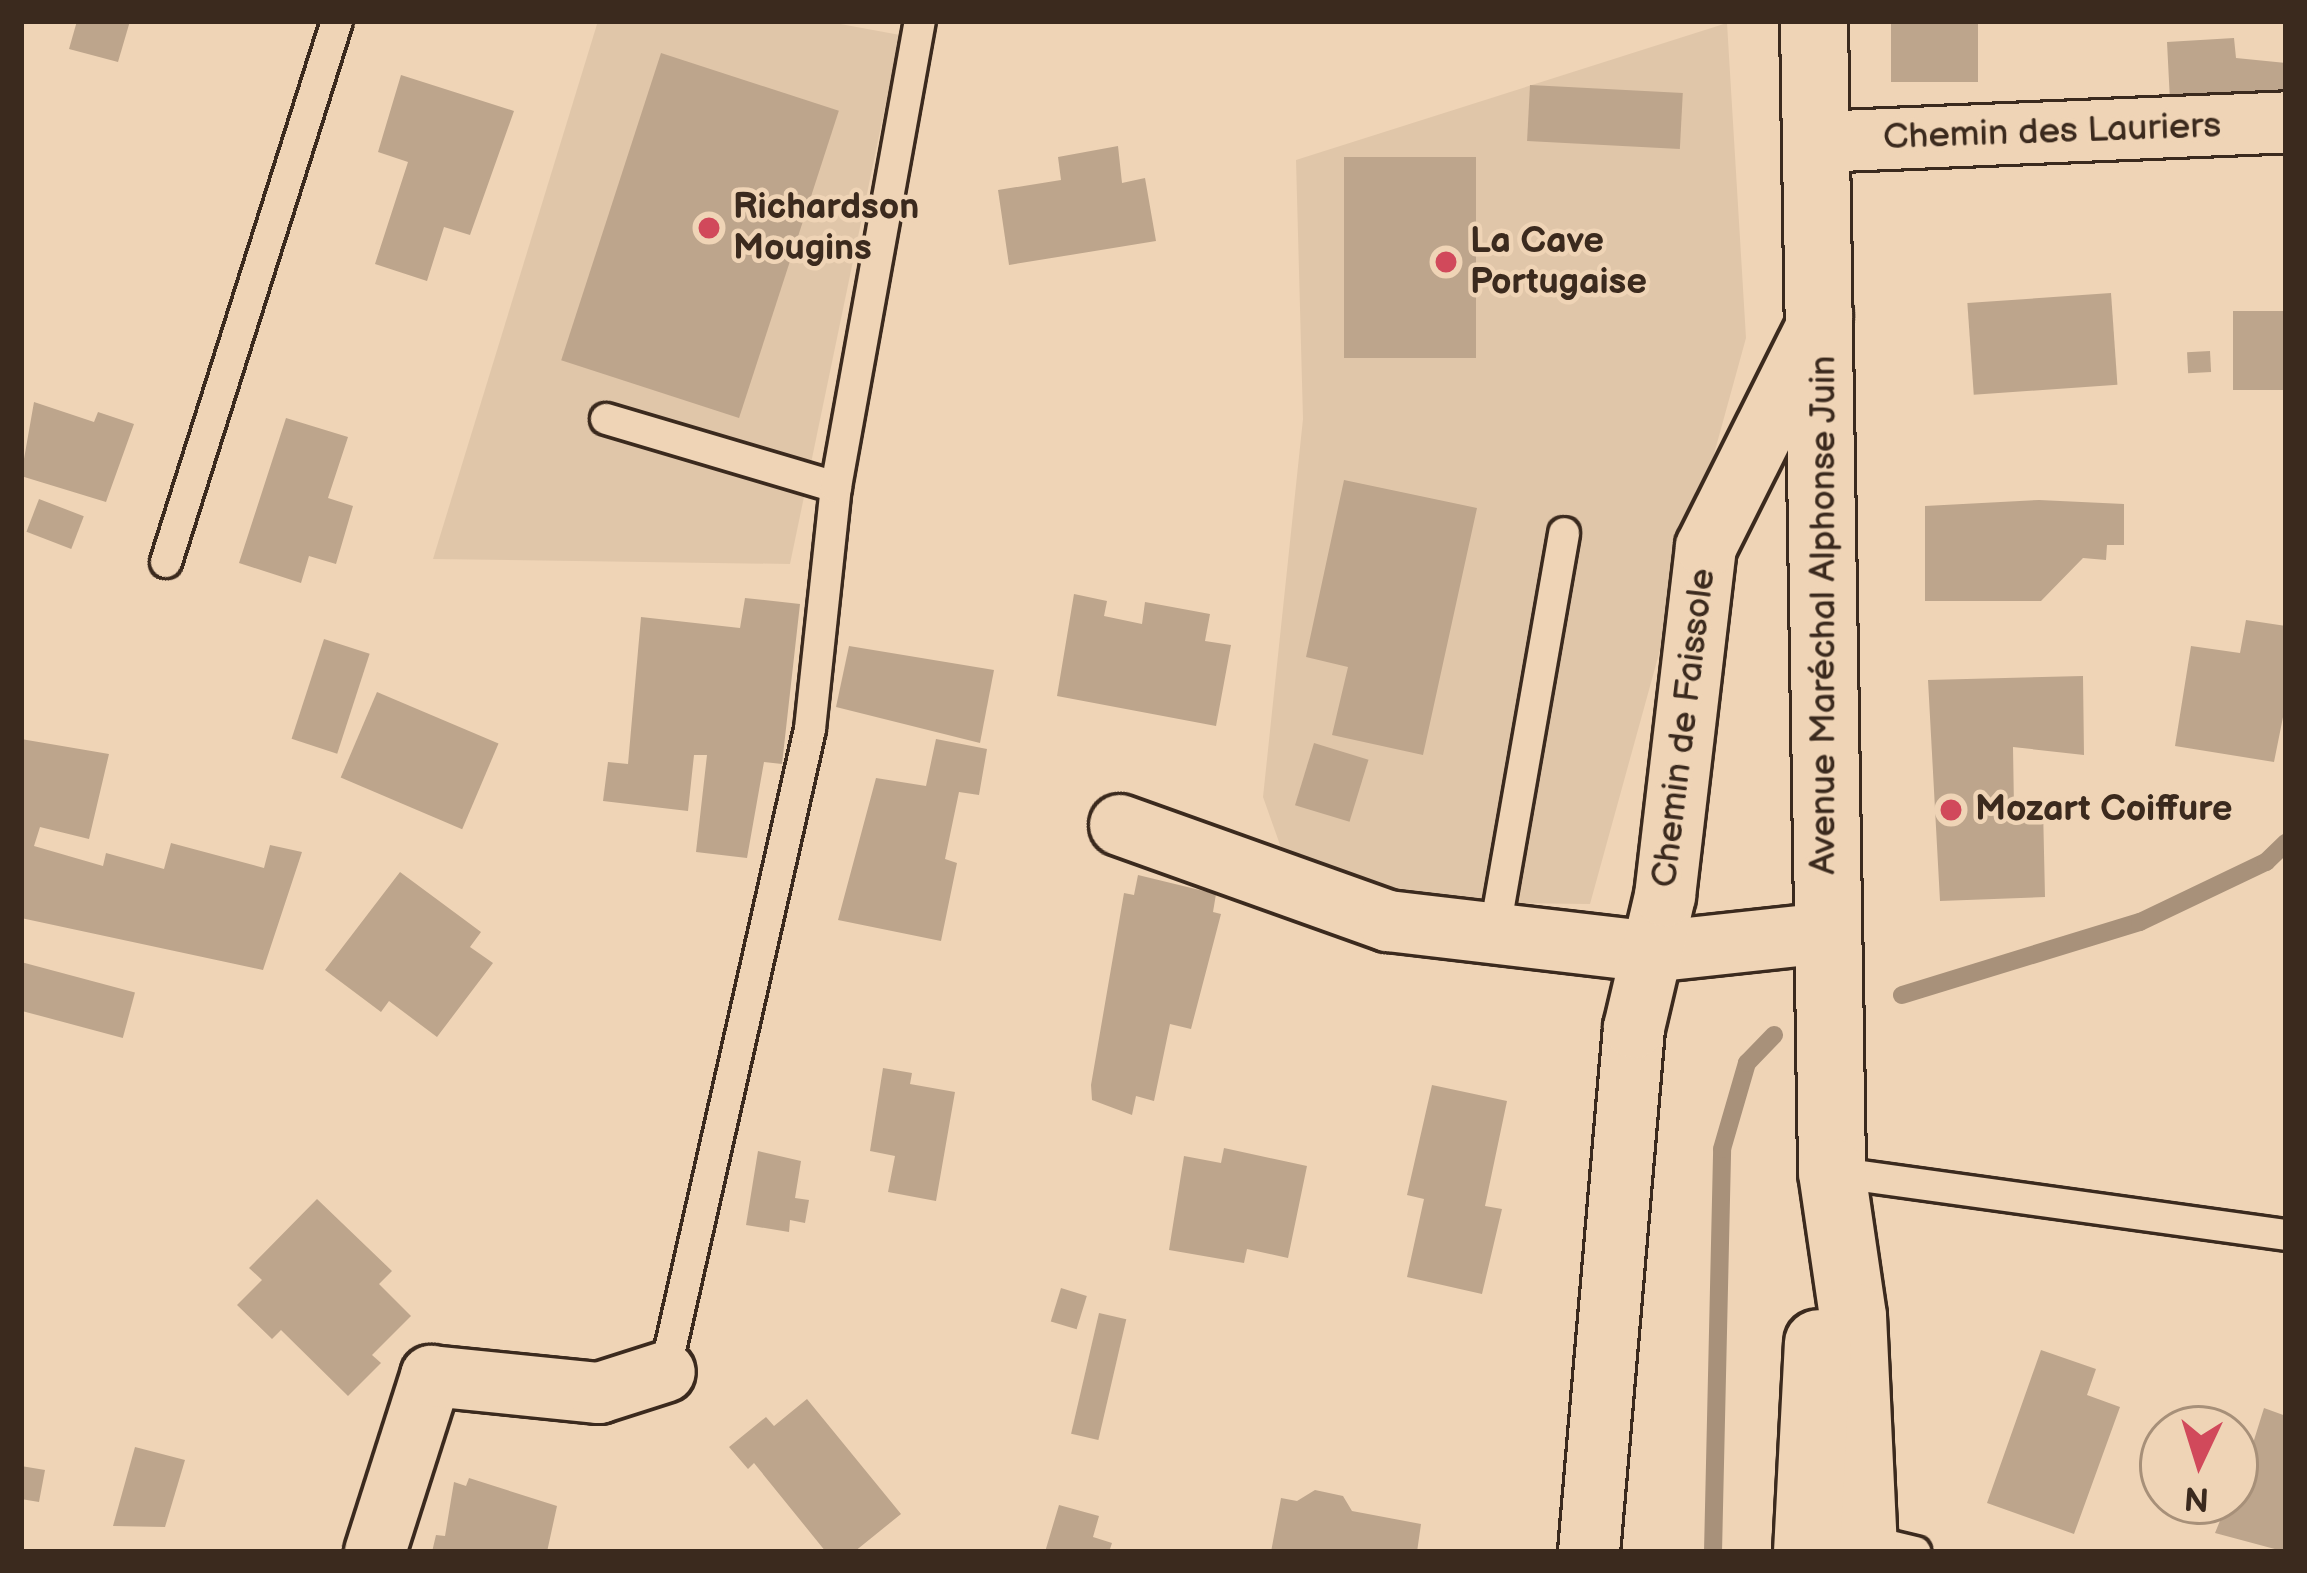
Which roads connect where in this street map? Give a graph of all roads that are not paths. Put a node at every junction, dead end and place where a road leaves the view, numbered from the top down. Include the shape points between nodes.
1 (337, 21) edge
2 (920, 21) edge
3 (1814, 21) edge
4 (2286, 122) edge
5 (1817, 142) junction
6 (1822, 315) junction
7 (606, 418) dead end
8 (836, 487) junction
9 (1564, 533) dead end
10 (166, 562) dead end
11 (1120, 825) dead end
12 (1826, 933) junction
13 (1494, 935) junction
14 (1651, 952) junction
15 (1833, 1190) junction
16 (2286, 1235) edge
17 (665, 1372) joint
18 (1851, 1546) edge
19 (375, 1552) edge
20 (1589, 1552) edge

1 - 10 lane
2 - 8 lane
3 - 5 main road, Avenue Maréchal Alphonse Juin
4 - 5 street, Chemin des Lauriers
5 - 6 main road, Avenue Maréchal Alphonse Juin
6 - 12 main road, Avenue Maréchal Alphonse Juin
6 - 14 street, Chemin de Faissole via 1706,547
7 - 8 lane
8 - 17 lane via 809,729
9 - 13 lane
11 - 13 street via 1388,921
12 - 14 street
12 - 15 main road, Avenue Maréchal Alphonse Juin
13 - 14 street
14 - 20 street, Chemin de Faissole via 1634,1028
15 - 16 lane
15 - 18 main road, Avenue Maréchal Alphonse Juin
17 - 19 street via 599,1393 431,1376

